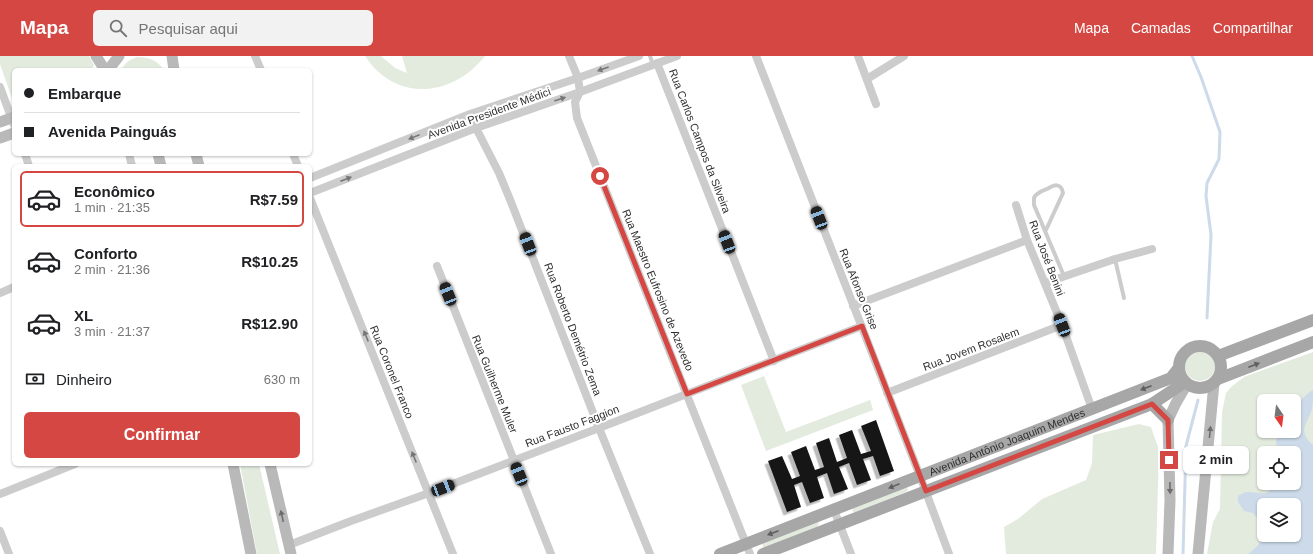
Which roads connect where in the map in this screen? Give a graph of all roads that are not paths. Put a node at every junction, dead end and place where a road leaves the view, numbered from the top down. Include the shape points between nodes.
1 (96, 56) edge
2 (119, 56) edge
3 (255, 56) edge
4 (569, 56) edge
5 (639, 56) edge
6 (650, 56) edge
7 (677, 56) edge
8 (756, 56) edge
9 (858, 56) edge
10 (904, 56) edge
11 (659, 61) edge
12 (104, 68) edge
13 (111, 68) edge
14 (260, 68) edge
15 (578, 78) junction
16 (867, 79) junction
17 (0, 87) edge
18 (580, 92) junction
19 (876, 104) dead end
20 (470, 114) junction
21 (12, 117) edge
22 (12, 120) edge
23 (0, 122) edge
24 (476, 128) junction
25 (12, 134) edge
26 (0, 138) edge
27 (391, 146) junction
28 (397, 160) junction
29 (312, 177) edge
30 (312, 192) edge
31 (312, 203) edge
32 (1016, 205) dead end
33 (1046, 230) junction
34 (1027, 240) junction
35 (1152, 249) dead end
36 (1114, 259) junction
37 (437, 266) dead end
38 (1064, 276) junction
39 (1045, 283) junction
40 (12, 288) edge
41 (0, 293) edge
42 (1124, 298) dead end
43 (853, 306) junction
44 (1313, 320) edge
45 (1062, 325) junction
46 (862, 326) junction
47 (1313, 342) edge
48 (1218, 356) junction
49 (774, 361) junction
50 (1178, 369) junction
51 (1216, 381) junction
52 (1186, 383) junction
53 (887, 393) junction
54 (687, 394) junction
55 (1152, 404) junction
56 (1092, 409) junction
57 (1168, 420) junction
58 (599, 428) junction
59 (514, 460) junction
60 (70, 466) edge
61 (233, 466) edge
62 (270, 466) edge
63 (920, 476) junction
64 (926, 491) junction
65 (429, 493) junction
66 (0, 494) edge
67 (834, 510) junction
68 (840, 525) junction
69 (0, 531) edge
70 (748, 549) edge
71 (290, 550) edge
72 (9, 554) edge
73 (251, 554) edge
74 (453, 554) edge
75 (551, 554) edge
76 (650, 554) edge
77 (720, 554) edge
78 (763, 554) edge
79 (851, 554) edge
80 (949, 554) edge
81 (1168, 554) edge
82 (1198, 554) edge

1 - 12 main road
2 - 13 main road
3 - 14 street
4 - 15 street, Rua Maestro Eufrosino de Azevedo
5 -> 15 street, Avenida Presidente Médici
6 - 11 lane
7 - 11 street, Avenida Presidente Médici
8 - 43 street, Rua Afonso Grise
9 - 16 street
10 - 16 street
11 - 18 street, Avenida Presidente Médici
11 - 49 street, Rua Carlos Campos da Silveira
15 - 18 street, Rua Maestro Eufrosino de Azevedo
15 - 20 street, Avenida Presidente Médici
16 - 19 street
17 - 21 street
24 -> 18 street, Avenida Presidente Médici
18 - 54 street, Rua Maestro Eufrosino de Azevedo via 574,102 577,118
20 - 24 street, Rua Roberto Demétrio Zema
20 -> 27 street, Avenida Presidente Médici
22 - 23 main road
24 - 28 street, Avenida Presidente Médici
24 - 58 street, Rua Roberto Demétrio Zema via 512,202
25 - 26 main road
27 - 28 street
27 - 29 street, Avenida Presidente Médici
30 -> 28 street, Avenida Presidente Médici
65 -> 31 street, Rua Coronel Franco
32 - 34 street, Rua José Benini
33 - 33 lane via 1063,193 1060,185 1038,194 1034,199 1034,205
33 - 38 lane
34 - 39 street, Rua José Benini
34 - 43 street
35 - 36 street
36 - 38 street
36 - 42 lane
37 - 59 street, Rua Guilherme Muler
38 - 39 street
39 - 45 street, Rua José Benini
40 - 41 street
43 - 46 street, Rua Afonso Grise
44 - 48 main road
45 - 53 street, Rua Jovem Rosalem
45 - 56 street, Rua José Benini
46 - 49 street, Rua Fausto Faggion
46 - 53 street, Rua Afonso Grise
51 -> 47 main road
48 - 50 main road via 1208,347 1193,346 1182,355
48 - 51 main road via 1221,367
49 - 54 street, Rua Fausto Faggion
50 - 52 main road
50 -> 56 main road, Avenida Antônio Joaquim Mendes via 1171,378
51 - 52 main road via 1201,388
82 -> 51 main road
52 - 55 main road, Avenida Antônio Joaquim Mendes
52 - 57 main road
53 - 63 street, Rua Afonso Grise
54 - 58 street, Rua Fausto Faggion
54 - 70 street, Rua Maestro Eufrosino de Azevedo
55 - 57 main road
55 - 64 main road, Avenida Antônio Joaquim Mendes
56 - 63 main road, Avenida Antônio Joaquim Mendes
57 -> 81 main road
58 - 59 street, Rua Fausto Faggion
58 - 76 street, Rua Roberto Demétrio Zema
59 - 65 street, Rua Fausto Faggion
59 - 75 street, Rua Guilherme Muler
60 - 66 street
61 - 73 main road
71 -> 62 main road
63 - 64 street, Rua Afonso Grise
63 -> 67 main road, Avenida Antônio Joaquim Mendes
64 - 68 main road, Avenida Antônio Joaquim Mendes
64 - 80 street, Rua Afonso Grise
65 - 71 street, Rua Fausto Faggion via 351,521
65 - 74 street, Rua Coronel Franco
67 - 68 street
67 -> 70 main road, Avenida Antônio Joaquim Mendes
68 - 78 main road, Avenida Antônio Joaquim Mendes
68 - 79 street
69 - 72 street
70 - 77 main road, Avenida Antônio Joaquim Mendes

